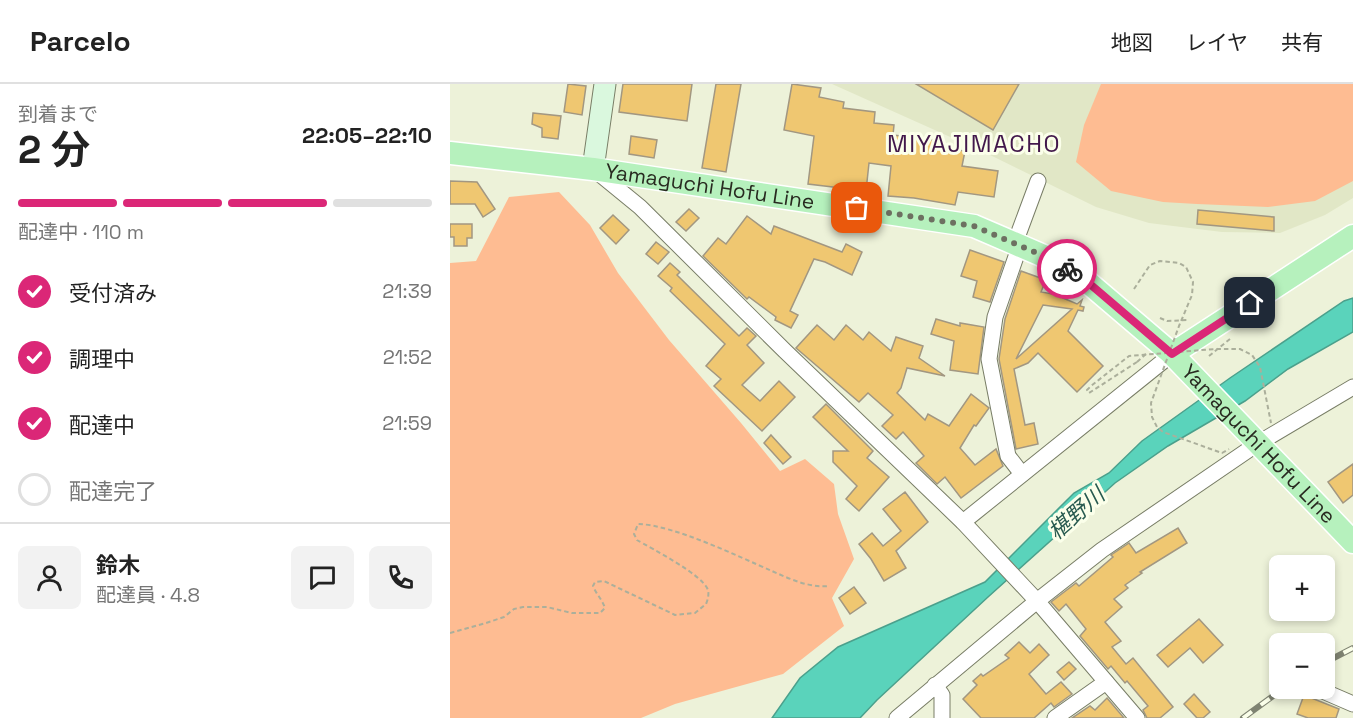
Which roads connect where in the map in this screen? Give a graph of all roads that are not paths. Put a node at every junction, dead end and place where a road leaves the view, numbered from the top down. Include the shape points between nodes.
1 (605, 84) edge
2 (450, 153) edge
3 (593, 169) junction
4 (1038, 181) dead end
5 (1353, 236) edge
6 (1018, 244) junction
7 (1171, 353) junction
8 (1353, 387) edge
9 (1254, 441) junction
10 (1022, 474) junction
11 (965, 524) junction
12 (1348, 537) edge
13 (1034, 598) junction
14 (1106, 682) junction
15 (935, 686) junction
16 (1335, 696) edge
17 (1353, 704) edge
18 (897, 718) edge
19 (942, 718) edge
20 (1055, 718) edge
21 (1137, 718) edge

1 - 3 street
2 - 3 main road, Yamaguchi Hofu Line
3 - 6 main road, Yamaguchi Hofu Line via 974,226
3 - 11 street via 640,207
4 - 6 street
5 - 7 main road
6 - 7 main road, Yamaguchi Hofu Line via 1084,279
6 - 10 street via 995,317 989,359 1008,456
7 - 9 main road, Yamaguchi Hofu Line
7 - 10 street
8 - 9 street
9 - 12 main road, Yamaguchi Hofu Line
9 - 13 street
10 - 11 street
11 - 13 street
13 - 14 street
13 - 15 street
14 - 20 street
14 - 21 street
15 - 18 street
15 - 19 street via 942,695
16 - 17 street

